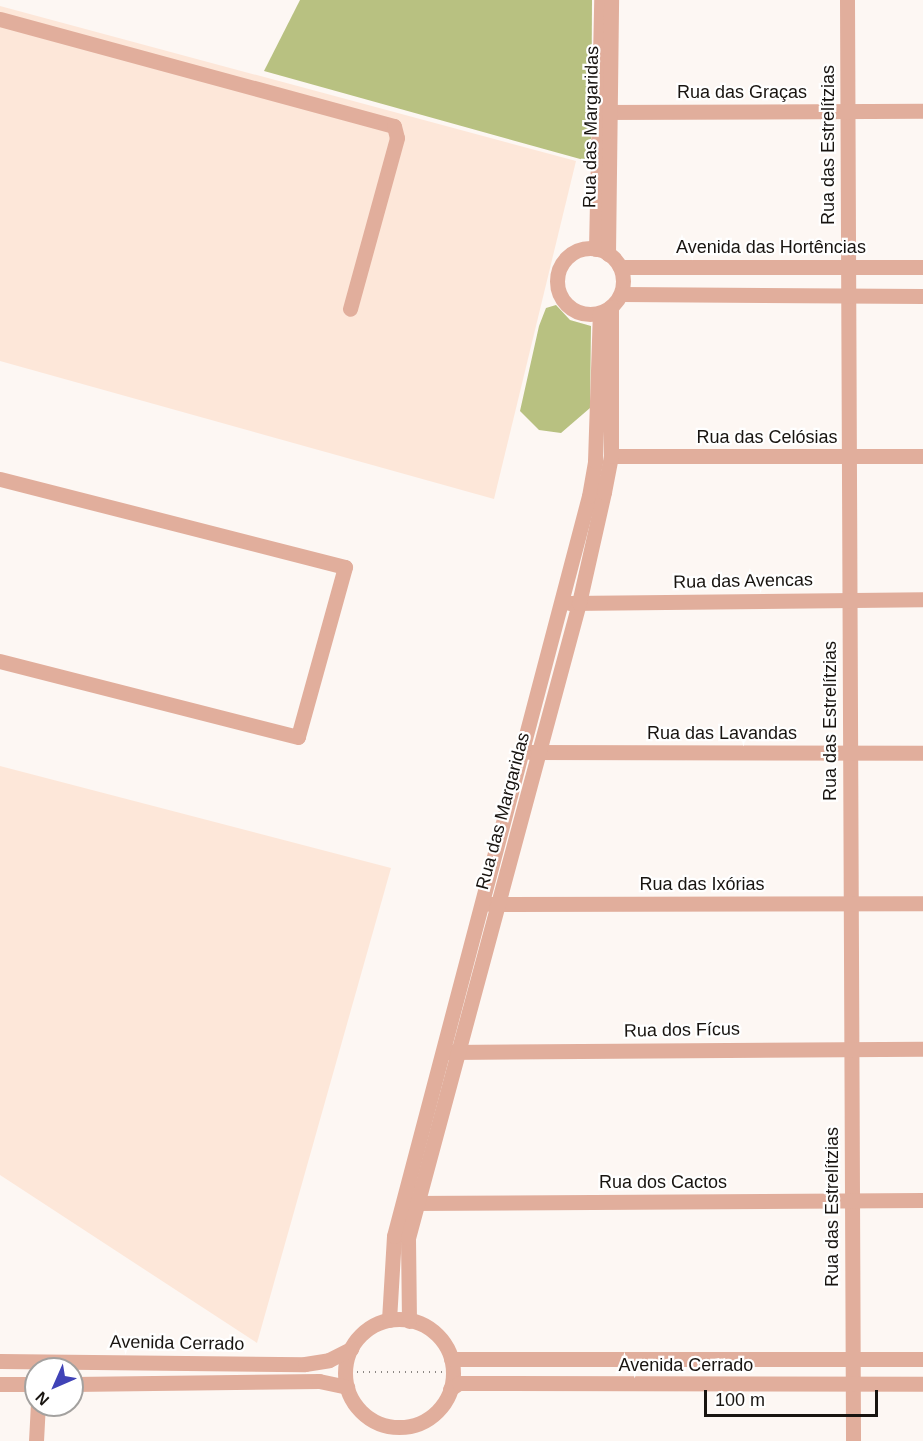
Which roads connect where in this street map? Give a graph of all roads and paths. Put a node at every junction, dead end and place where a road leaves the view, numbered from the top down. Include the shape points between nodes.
1 (601, 0) edge
2 (611, 0) edge
3 (847, 0) edge
4 (0, 19) edge
5 (923, 111) edge
6 (605, 112) junction
7 (847, 112) junction
8 (602, 251) junction
9 (620, 267) junction
10 (848, 267) junction
11 (923, 267) edge
12 (621, 294) junction
13 (848, 296) junction
14 (923, 296) edge
15 (350, 309) dead end
16 (606, 310) junction
17 (611, 456) junction
18 (849, 456) junction
19 (923, 456) edge
20 (0, 479) edge
21 (849, 599) junction
22 (923, 599) edge
23 (563, 603) junction
24 (579, 603) junction
25 (0, 661) edge
26 (522, 752) junction
27 (538, 752) junction
28 (850, 753) junction
29 (923, 753) edge
30 (851, 903) junction
31 (923, 903) edge
32 (481, 904) junction
33 (498, 904) junction
34 (923, 1048) edge
35 (851, 1049) junction
36 (450, 1052) junction
37 (852, 1200) junction
38 (923, 1200) edge
39 (410, 1203) junction
40 (389, 1320) junction
41 (409, 1321) junction
42 (351, 1349) junction
43 (450, 1359) junction
44 (853, 1359) junction
45 (923, 1359) edge
46 (0, 1361) edge
47 (0, 1384) edge
48 (24, 1384) edge
49 (84, 1384) edge
50 (853, 1384) junction
51 (923, 1384) edge
52 (347, 1387) junction
53 (450, 1389) junction
54 (37, 1417) edge
55 (398, 1434) edge
56 (36, 1441) edge
57 (853, 1441) edge

1 - 6 street, Rua das Margaridas
2 - 6 street, Rua das Margaridas
3 - 7 street, Rua das Estrelítzias
4 - 15 street via 394,126 397,138
5 - 7 street, Rua das Graças
6 - 7 street, Rua das Graças
6 - 8 street, Rua das Margaridas
7 - 10 street, Rua das Estrelítzias
8 - 9 street
8 - 16 street via 568,256 557,283 572,308
9 - 10 street, Avenida das Hortências
9 - 12 street
10 - 11 street, Avenida das Hortências
10 - 13 street, Rua das Estrelítzias
12 - 13 street
12 - 16 street
13 - 14 street
13 - 18 street, Rua das Estrelítzias
16 - 17 street, Rua das Margaridas
16 - 23 street, Rua das Margaridas via 595,461
17 - 18 street, Rua das Celósias
17 - 24 street, Rua das Margaridas
18 - 19 street, Rua das Celósias
18 - 21 street, Rua das Estrelítzias
20 - 25 street via 345,567 298,737
21 - 22 street, Rua das Avencas
21 - 24 street, Rua das Avencas
21 - 28 street, Rua das Estrelítzias
23 - 24 street, Rua das Avencas
23 - 26 street, Rua das Margaridas
24 - 27 street, Rua das Margaridas
26 - 27 street, Rua das Lavandas
26 - 32 street, Rua das Margaridas
27 - 28 street, Rua das Lavandas
27 - 33 street, Rua das Margaridas
28 - 29 street, Rua das Lavandas
28 - 30 street, Rua das Estrelítzias
30 - 31 street, Rua das Ixórias
30 - 33 street, Rua das Ixórias
30 - 35 street, Rua das Estrelítzias
32 - 33 street, Rua das Ixórias
32 - 36 street, Rua das Margaridas
33 - 36 street, Rua das Margaridas
34 - 35 street, Rua dos Fícus
35 - 36 street, Rua dos Fícus
35 - 37 street, Rua das Estrelítzias
36 - 39 street, Rua das Margaridas
37 - 38 street, Rua dos Cactos
37 - 39 street, Rua dos Cactos
37 - 44 street, Rua das Estrelítzias
39 - 40 street, Rua das Margaridas via 389,1262
39 - 41 street, Rua das Margaridas via 405,1270
40 - 41 street
40 - 42 street via 371,1327
41 - 43 street via 435,1334
42 - 46 street, Avenida Cerrado via 329,1360 305,1364
42 - 52 street
43 - 44 street, Avenida Cerrado
43 - 53 street
44 - 45 street, Avenida Cerrado
44 - 50 street, Rua das Estrelítzias
47 - 48 street
49 - 52 street, Avenida Cerrado via 319,1381
50 - 51 street, Avenida Cerrado
50 - 53 street, Avenida Cerrado via 459,1383
50 - 57 street, Rua das Estrelítzias
52 - 55 street via 370,1419
53 - 55 street via 427,1419
54 - 56 street

